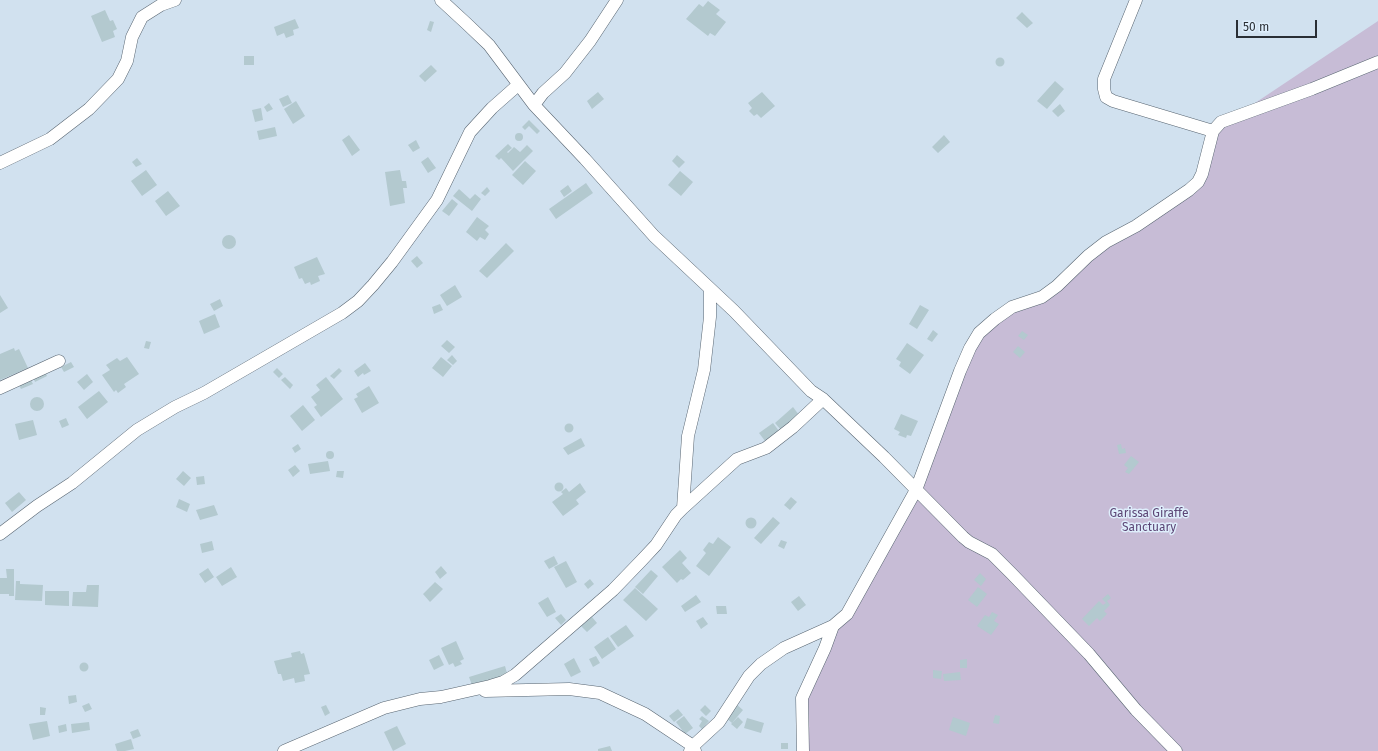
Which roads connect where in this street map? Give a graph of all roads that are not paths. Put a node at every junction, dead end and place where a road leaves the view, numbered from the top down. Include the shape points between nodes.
1 (175, 0) edge
2 (441, 0) edge
3 (617, 0) edge
4 (1136, 0) edge
5 (1378, 62) edge
6 (518, 85) junction
7 (534, 105) junction
8 (1213, 131) junction
9 (0, 163) edge
10 (710, 289) junction
11 (59, 361) dead end
12 (0, 388) edge
13 (823, 399) junction
14 (916, 490) junction
15 (682, 508) junction
16 (0, 534) edge
17 (833, 626) junction
18 (465, 692) junction
19 (693, 749) edge
20 (284, 751) edge
21 (803, 751) edge
22 (1176, 751) edge

1 - 9 street via 160,5 142,17 132,37 127,61 118,79 89,109 50,139
2 - 6 street via 489,46
3 - 7 street via 565,73
4 - 8 street via 1104,79 1106,97
5 - 8 street via 1221,122
6 - 7 street
6 - 16 street via 470,132 437,200 392,262 358,301 336,317 137,430 72,483
7 - 10 street via 654,236
8 - 14 street via 1202,174 1189,190 1136,226 1106,242 1057,286 1042,296 1012,307 979,333 960,370
10 - 13 street via 811,391
10 - 15 street via 705,364 688,436
11 - 12 street
13 - 14 street
13 - 15 street via 766,448 737,459
14 - 17 street via 851,606 844,617
14 - 22 street via 963,537 992,554 1012,574 1089,654 1136,710
15 - 18 street via 642,561 534,660 515,676 503,682
17 - 19 street via 784,648 761,664 749,676 719,722
17 - 21 street via 802,698
18 - 19 street via 569,689 600,693 644,714
18 - 20 street via 384,708

